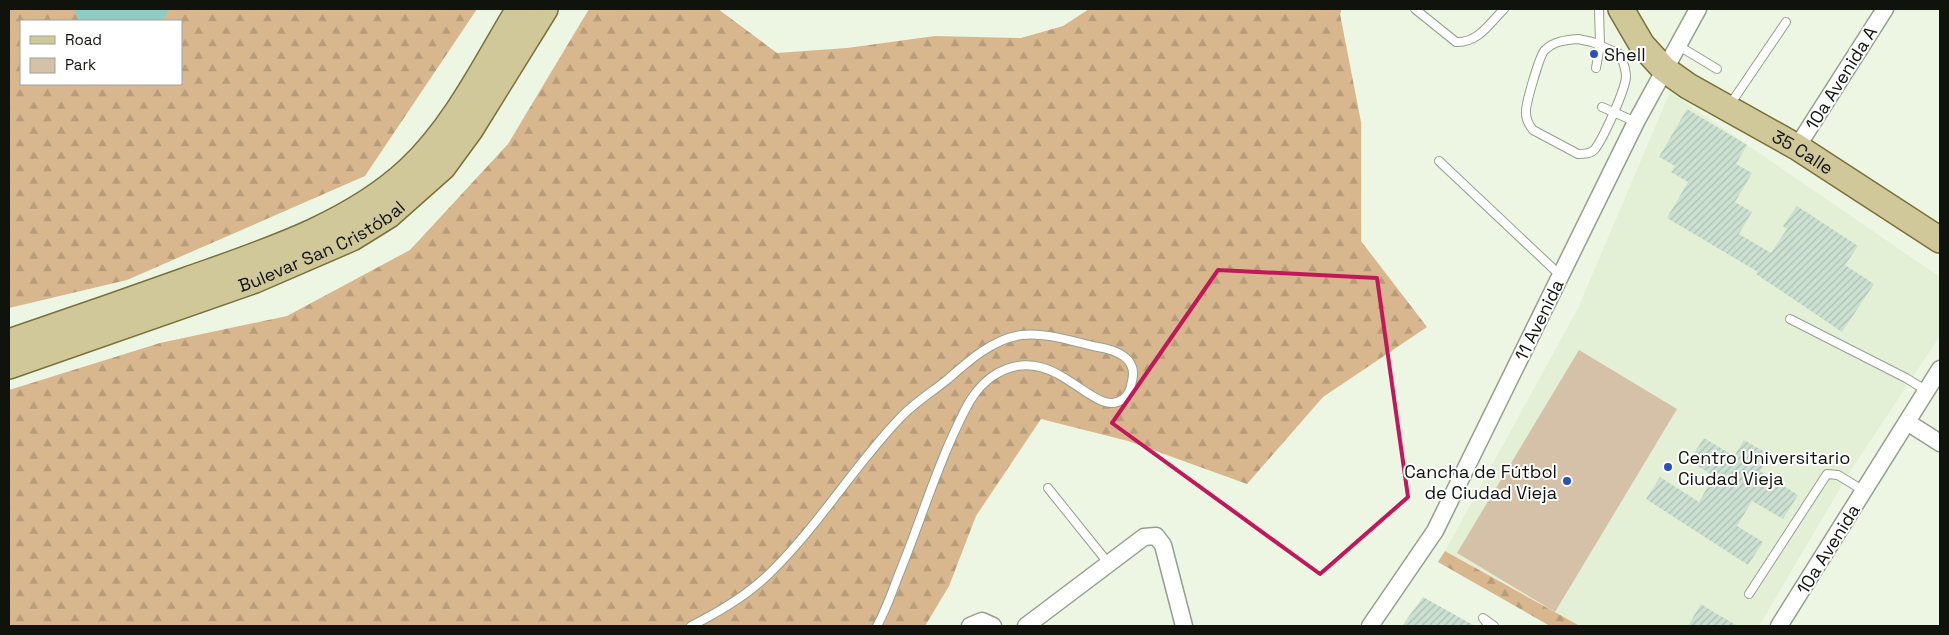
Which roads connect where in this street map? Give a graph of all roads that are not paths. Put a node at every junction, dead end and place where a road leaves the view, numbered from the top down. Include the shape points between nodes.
1 (520, 9) edge
2 (545, 9) edge
3 (1415, 9) edge
4 (1504, 9) edge
5 (1698, 9) edge
6 (1885, 9) edge
7 (1616, 10) edge
8 (1786, 22) dead end
9 (1600, 45) junction
10 (1679, 46) junction
11 (1596, 68) dead end
12 (1664, 69) junction
13 (1717, 69) dead end
14 (1688, 86) junction
15 (1602, 107) dead end
16 (1728, 108) junction
17 (1614, 112) junction
18 (1636, 122) junction
19 (1786, 149) junction
20 (1439, 161) dead end
21 (1940, 240) edge
22 (1940, 249) edge
23 (1560, 276) junction
24 (1790, 319) dead end
25 (100, 323) junction
26 (9, 342) edge
27 (9, 366) edge
28 (1940, 369) edge
29 (1927, 391) junction
30 (1907, 422) junction
31 (1940, 443) edge
32 (1048, 488) dead end
33 (1864, 491) junction
34 (1108, 564) junction
35 (1749, 594) dead end
36 (691, 626) edge
37 (877, 626) edge
38 (970, 626) edge
39 (994, 626) edge
40 (1026, 626) edge
41 (1184, 626) edge
42 (1370, 626) edge
43 (1489, 626) edge
44 (1494, 626) edge
45 (1779, 626) edge

1 - 25 main road, Bulevar San Cristóbal via 452,120 409,170 379,194 348,213
2 - 25 main road, Bulevar San Cristóbal via 470,130 443,167 389,215 352,238 255,280
3 - 4 lane via 1456,42 1468,42
5 - 10 street, 11 Avenida
6 - 19 street, 10a Avenida A
7 - 9 lane
7 - 12 main road
8 - 16 lane
9 - 11 lane
9 - 17 lane via 1620,54 1624,64 1626,80
9 - 17 lane via 1578,39 1565,40 1546,49 1536,65 1526,116 1533,130 1578,154 1584,154 1595,149
10 - 12 street, 11 Avenida
10 - 13 lane
12 - 14 main road, 35 Calle
12 - 18 street, 11 Avenida
14 - 16 main road, 35 Calle
14 - 19 main road
15 - 17 lane
16 - 19 main road, 35 Calle
17 - 18 lane
18 - 23 street, 11 Avenida
19 - 21 main road, 35 Calle
19 - 22 main road
20 - 23 lane
23 - 42 street, 11 Avenida via 1434,531
24 - 29 lane
25 - 26 main road, Bulevar San Cristóbal
25 - 27 main road, Bulevar San Cristóbal
28 - 29 street, 10a Avenida
29 - 30 street, 10a Avenida
30 - 31 street
30 - 33 street, 10a Avenida
32 - 34 lane
33 - 35 lane via 1838,475 1827,474
33 - 45 street, 10a Avenida
34 - 40 street
34 - 41 street via 1144,537 1156,536 1163,545
36 - 37 lane via 755,587 771,572 821,517 901,417 960,367 999,343 1022,335 1043,336 1123,354 1133,370 1133,377 1129,392 1115,403 1098,401 1062,376 1028,364 993,376 975,393 934,476 920,522
38 - 39 street via 982,621
43 - 44 lane via 1483,618

